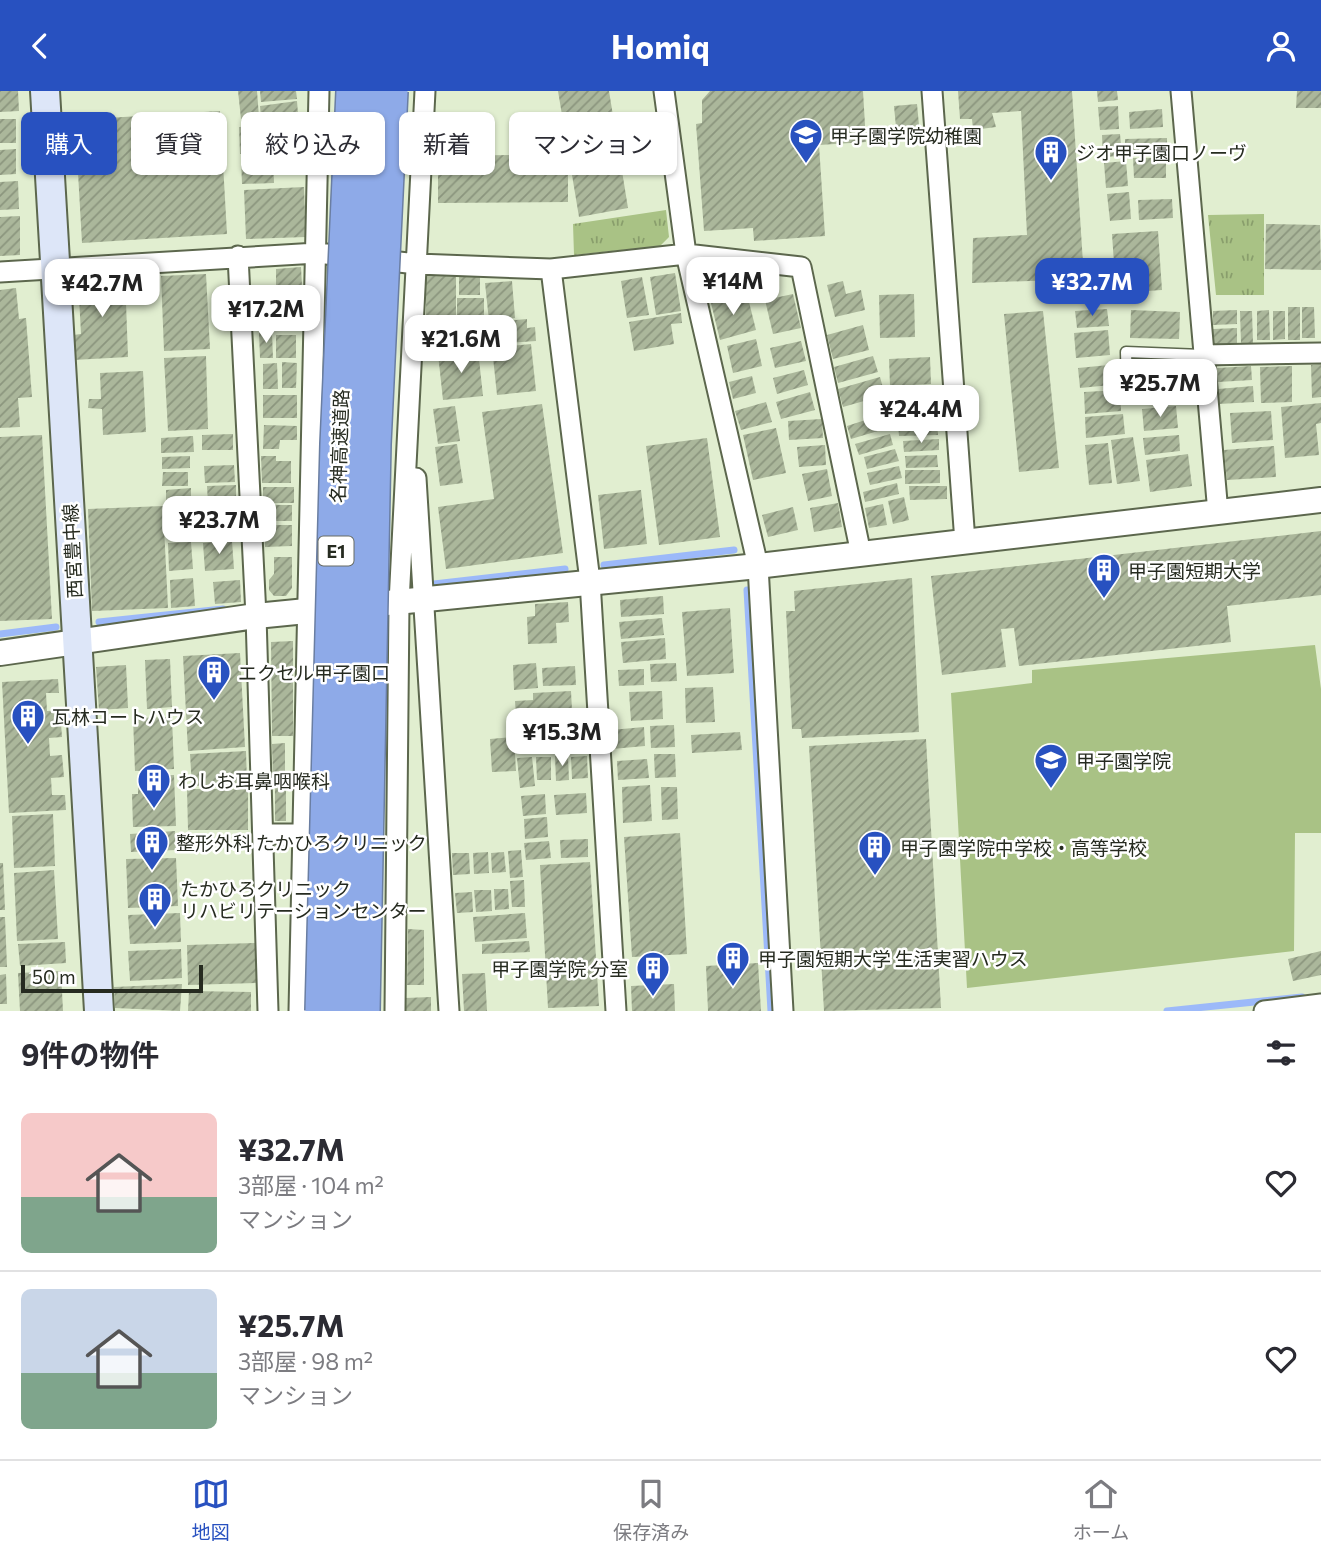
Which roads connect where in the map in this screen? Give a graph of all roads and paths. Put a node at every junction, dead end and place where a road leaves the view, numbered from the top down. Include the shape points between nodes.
1 (45, 91) edge
2 (319, 91) edge
3 (355, 91) edge
4 (389, 91) edge
5 (425, 91) edge
6 (664, 91) edge
7 (932, 91) edge
8 (1181, 91) edge
9 (317, 253) junction
10 (685, 254) junction
11 (238, 256) junction
12 (417, 264) junction
13 (56, 269) junction
14 (551, 269) junction
15 (0, 272) edge
16 (1321, 353) edge
17 (1202, 355) junction
18 (410, 383) junction
19 (1127, 388) dead end
20 (1321, 500) edge
21 (1218, 513) junction
22 (965, 542) junction
23 (861, 554) junction
24 (758, 566) junction
25 (590, 581) junction
26 (424, 601) junction
27 (399, 603) junction
28 (306, 611) junction
29 (256, 615) junction
30 (77, 644) junction
31 (0, 653) edge
32 (262, 834) junction
33 (302, 834) junction
34 (1321, 1004) edge
35 (99, 1011) edge
36 (268, 1011) edge
37 (299, 1011) edge
38 (324, 1011) edge
39 (361, 1011) edge
40 (395, 1011) edge
41 (449, 1011) edge
42 (616, 1011) edge
43 (783, 1011) edge
44 (1264, 1011) edge

1 - 13 main road, 西宮豊中線
2 - 9 street
3 - 38 highway, 名神高速道路 / E1, bridge via 339,444
4 - 39 highway, 名神高速道路 / E1, bridge via 372,444
5 - 12 street
6 - 10 street
7 - 22 street
8 - 17 street
9 - 11 street
9 - 12 street
9 - 28 street
10 - 14 street
10 - 23 street via 801,267
10 - 24 street
11 - 13 street
11 - 29 street
12 - 14 street
12 - 18 street
13 - 15 street
13 - 30 main road, 西宮豊中線
14 - 25 street
16 - 17 street
17 - 19 lane via 1126,352
17 - 21 street
18 - 26 street
18 - 27 street
20 - 21 street
21 - 22 street
22 - 23 street
23 - 24 street
24 - 25 street
24 - 43 street
25 - 26 street
25 - 42 street
26 - 27 street
26 - 41 street
27 - 28 street
27 - 40 street
28 - 29 street
28 - 33 street
29 - 30 street
29 - 32 street
30 - 31 street
30 - 35 main road, 西宮豊中線
32 - 33 street
32 - 36 street
33 - 37 street
34 - 44 street

